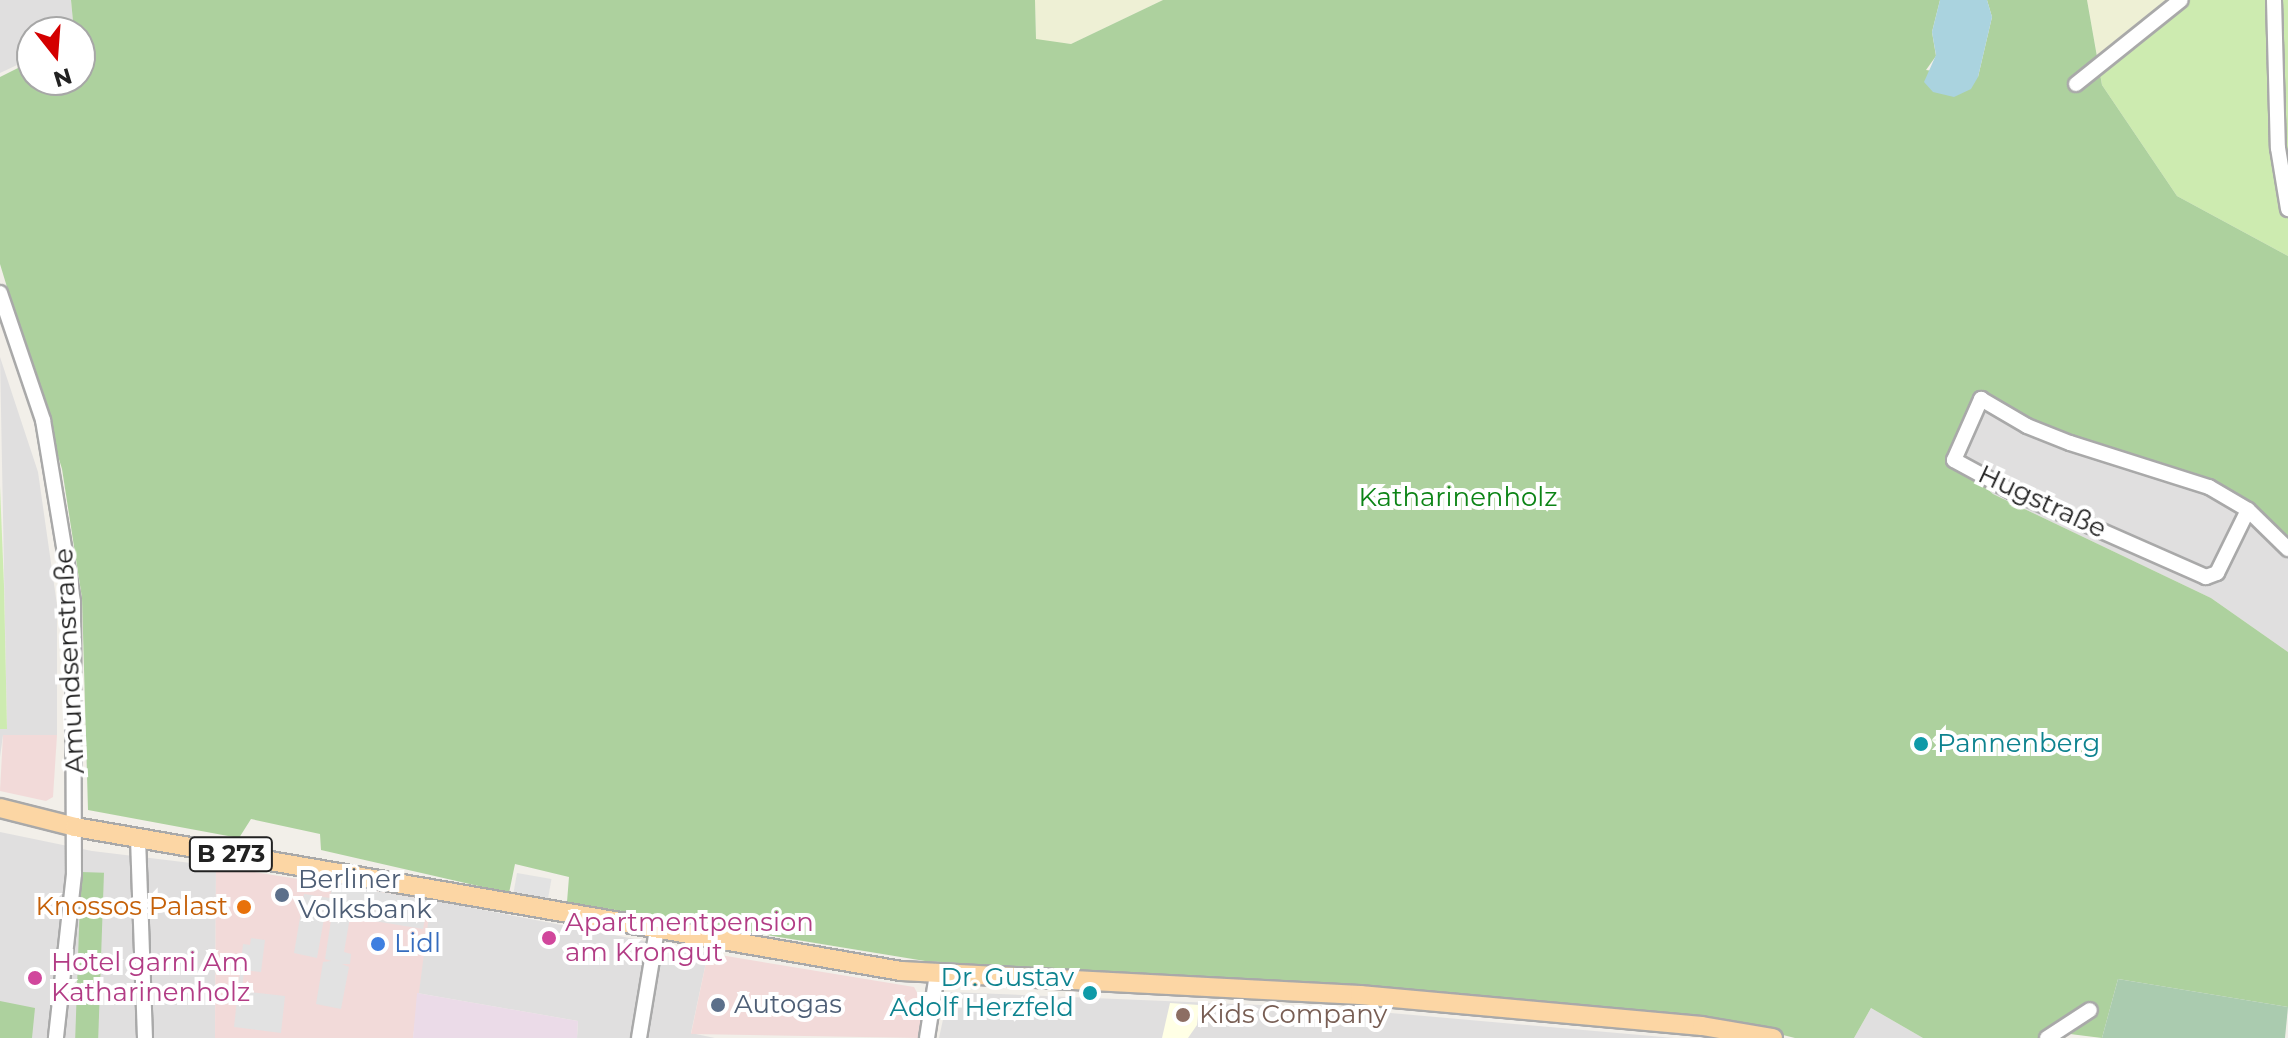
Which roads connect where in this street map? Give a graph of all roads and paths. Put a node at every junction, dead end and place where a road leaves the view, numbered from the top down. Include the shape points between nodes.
1 (2181, 0) edge
2 (2274, 0) edge
3 (2076, 84) dead end
4 (2288, 209) edge
5 (0, 293) edge
6 (2248, 510) junction
7 (2288, 549) edge
8 (0, 808) edge
9 (75, 827) junction
10 (138, 838) junction
11 (657, 929) junction
12 (937, 974) junction
13 (2090, 1010) dead end
14 (56, 1038) edge
15 (145, 1038) edge
16 (639, 1038) edge
17 (927, 1038) edge
18 (1773, 1038) edge
19 (2047, 1038) edge

1 - 3 street
2 - 4 street via 2278,148
5 - 9 street, Amundsenstraße via 43,420 70,574
6 - 6 street, Hugstraße via 2160,468 2027,426 1981,399 1954,460 2011,491 2206,577 2217,573
6 - 7 street, Hugstraße
8 - 9 main road, B 273
9 - 10 main road, B 273
9 - 14 street, Amundsenstraße
10 - 11 main road, B 273
10 - 15 street
11 - 12 main road, B 273
11 - 16 street
12 - 17 street
12 - 18 main road, B 273 via 1360,995 1702,1026
13 - 19 street

